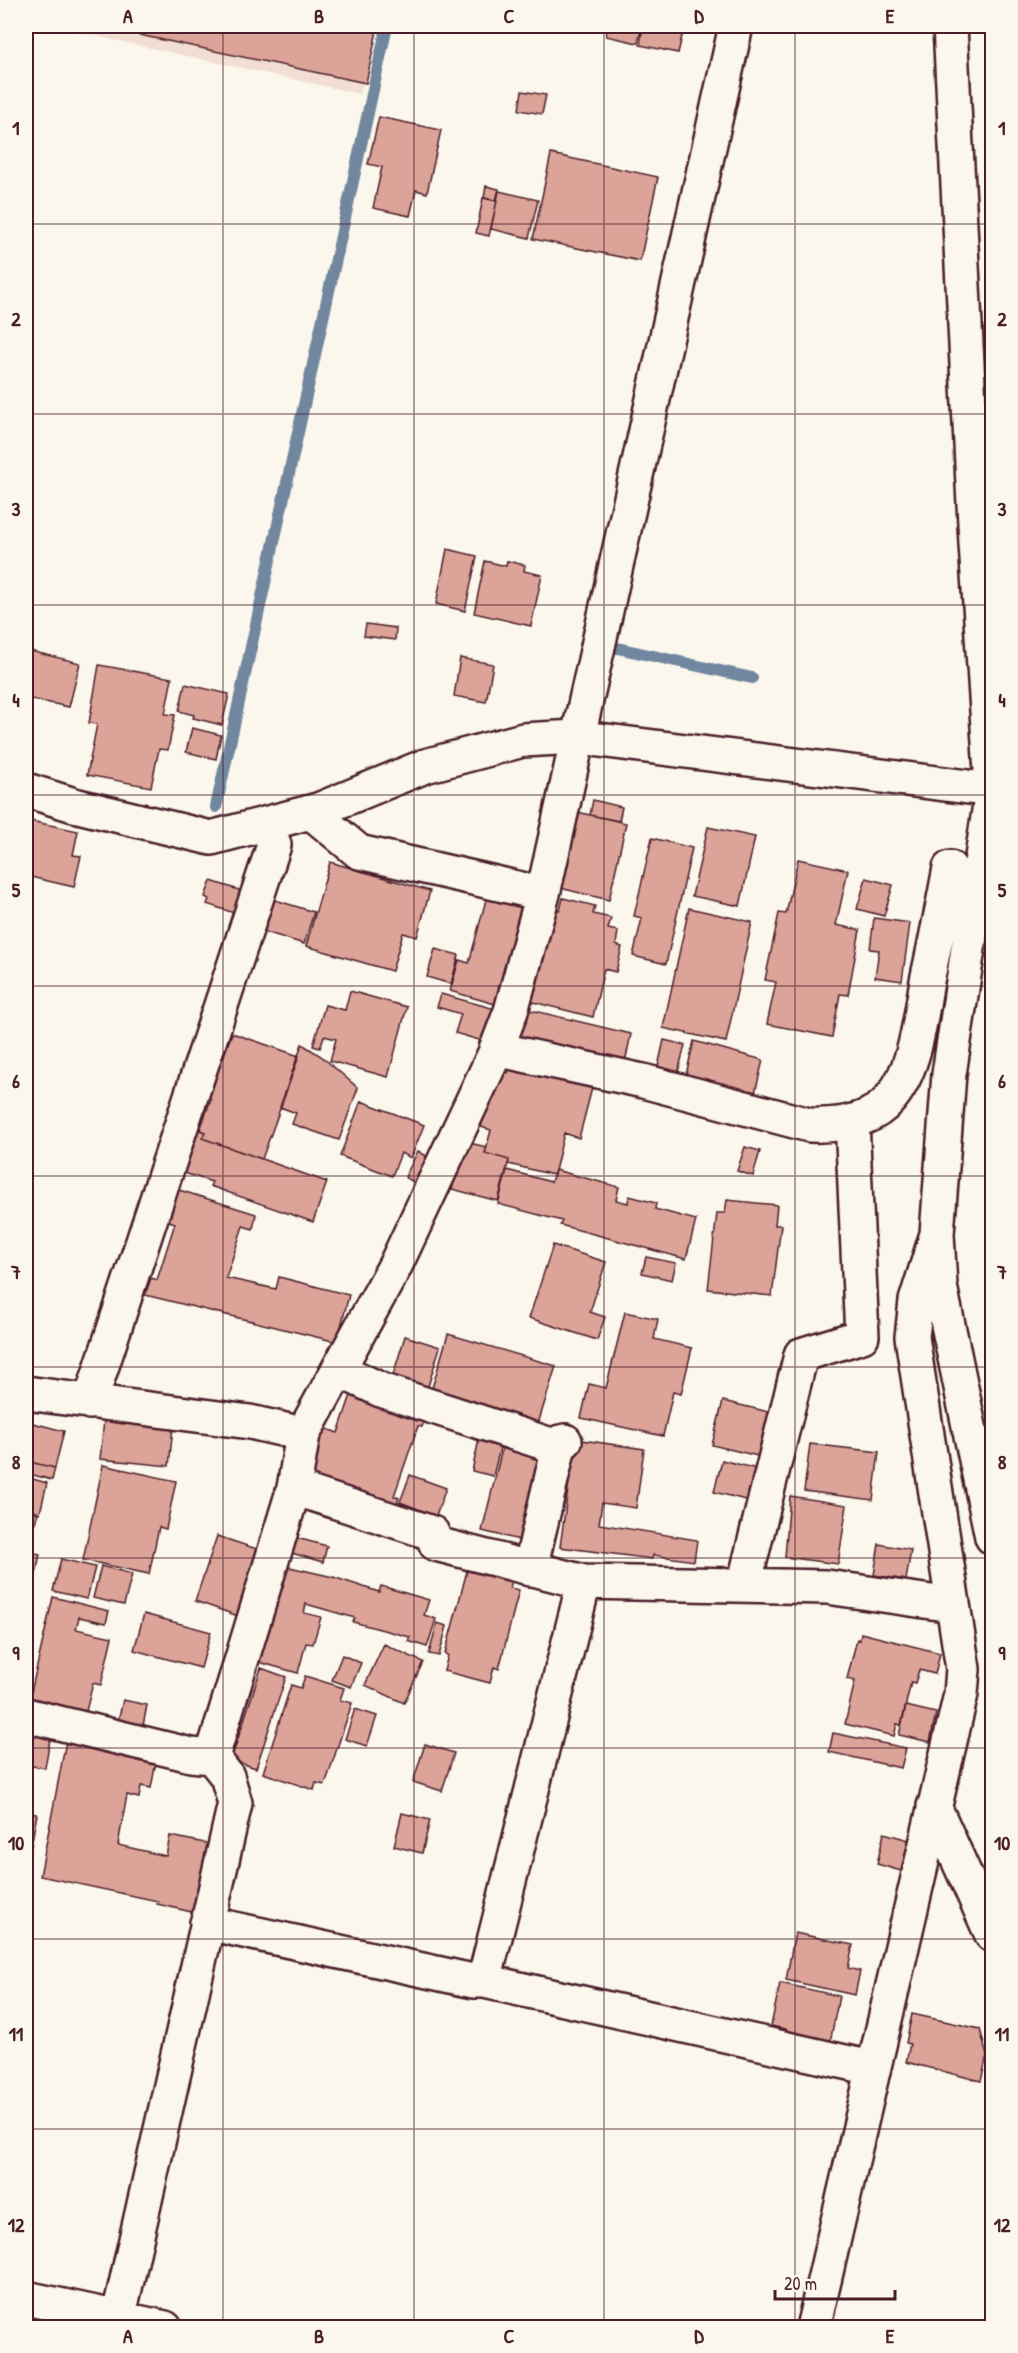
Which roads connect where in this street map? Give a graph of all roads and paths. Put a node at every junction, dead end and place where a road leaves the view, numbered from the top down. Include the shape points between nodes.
1 (736, 26) edge
2 (950, 26) edge
3 (576, 737) junction
4 (993, 789) edge
5 (26, 790) edge
6 (311, 812) junction
7 (268, 825) junction
8 (950, 868) dead end
9 (543, 894) junction
10 (496, 1049) junction
11 (852, 1121) junction
12 (937, 1234) junction
13 (339, 1370) junction
14 (26, 1393) edge
15 (90, 1402) junction
16 (303, 1434) junction
17 (294, 1488) junction
18 (993, 1537) edge
19 (530, 1569) junction
20 (584, 1582) junction
21 (744, 1585) junction
22 (952, 1605) junction
23 (26, 1715) edge
24 (212, 1757) junction
25 (934, 1806) junction
26 (207, 1923) junction
27 (993, 1935) edge
28 (484, 1981) junction
29 (872, 2068) junction
30 (26, 2298) edge
31 (117, 2323) edge
32 (165, 2328) edge
33 (813, 2328) edge

1 - 3 street
2 - 4 street via 976,544
3 - 4 street
3 - 6 street via 523,740 425,766
3 - 9 street
4 - 12 street via 949,1074
5 - 7 street via 74,806 211,838
6 - 7 street
6 - 9 street via 359,852
7 - 15 street via 274,845
8 - 11 street via 915,1041 903,1080 890,1100
9 - 10 street via 511,1011
10 - 11 street via 643,1081 809,1125
10 - 13 street via 395,1266
11 - 21 street via 862,1336 801,1355
12 - 18 street via 940,1286
12 - 22 street via 916,1301 912,1337
13 - 16 street
13 - 19 street via 381,1390 551,1445 563,1441
14 - 15 street
15 - 16 street via 250,1422
16 - 17 street
17 - 19 street via 432,1533 436,1544
17 - 24 street
19 - 20 street
20 - 21 street
20 - 28 street
21 - 22 street via 827,1587
22 - 25 street via 963,1669 961,1694
23 - 24 street
24 - 26 street via 226,1776 235,1803
25 - 27 street
25 - 29 street
26 - 28 street
26 - 31 street
28 - 29 street
29 - 33 street
30 - 31 street
31 - 32 street

